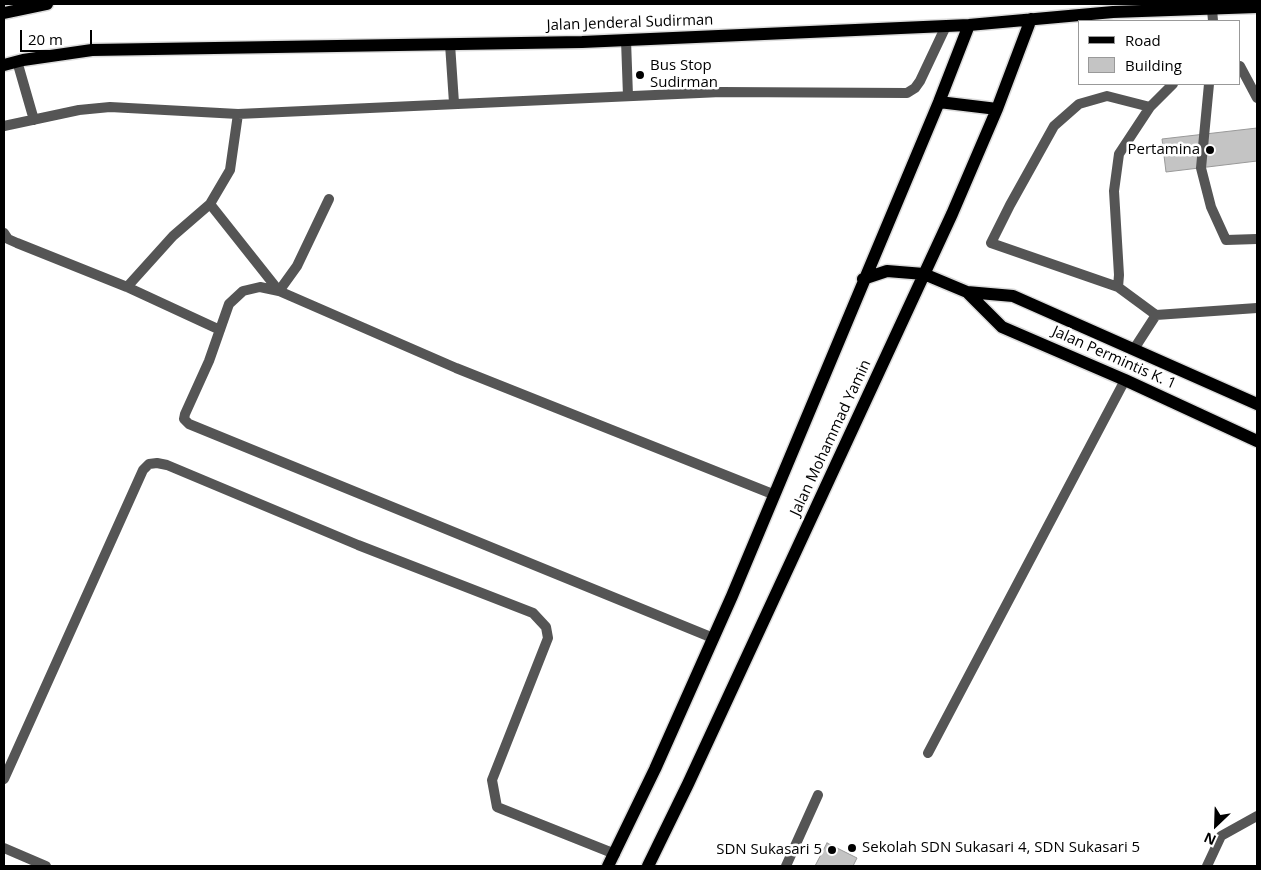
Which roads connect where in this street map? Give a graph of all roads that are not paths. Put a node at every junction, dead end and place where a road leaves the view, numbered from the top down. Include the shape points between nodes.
1 (47, 4) edge
2 (1257, 7) edge
3 (4, 13) edge
4 (1212, 15) edge
5 (1032, 19) junction
6 (969, 25) junction
7 (946, 26) junction
8 (626, 40) junction
9 (450, 44) junction
10 (18, 61) junction
11 (4, 65) edge
12 (1241, 68) edge
13 (1172, 85) edge
14 (1209, 85) edge
15 (628, 96) junction
16 (1257, 98) edge
17 (939, 102) junction
18 (454, 103) junction
19 (1150, 107) junction
20 (997, 109) junction
21 (238, 114) junction
22 (34, 120) junction
23 (4, 126) edge
24 (329, 199) dead end
25 (210, 204) junction
26 (4, 234) edge
27 (1257, 239) edge
28 (924, 274) junction
29 (863, 279) junction
30 (127, 287) junction
31 (1118, 287) junction
32 (279, 291) junction
33 (967, 292) junction
34 (1257, 308) edge
35 (1156, 315) junction
36 (220, 330) junction
37 (1134, 348) junction
38 (1125, 380) junction
39 (1257, 404) edge
40 (1257, 440) edge
41 (775, 495) junction
42 (713, 638) junction
43 (928, 753) dead end
44 (4, 779) edge
45 (818, 795) dead end
46 (1257, 816) edge
47 (4, 848) edge
48 (614, 854) junction
49 (46, 866) edge
50 (608, 866) edge
51 (648, 866) edge
52 (786, 866) edge
53 (1206, 866) edge

1 - 3 main road
2 - 4 main road, Jalan Jenderal Sudirman
4 - 5 main road, Jalan Jenderal Sudirman via 1113,12
5 - 6 main road, Jalan Jenderal Sudirman
5 - 20 main road, Jalan Mohammad Yamin
6 - 7 main road, Jalan Jenderal Sudirman
6 - 17 main road, Jalan Mohammad Yamin
7 - 8 main road, Jalan Jenderal Sudirman
7 - 15 street via 920,81 907,93 721,92
8 - 9 main road, Jalan Jenderal Sudirman
8 - 15 street
9 - 10 main road, Jalan Jenderal Sudirman via 92,50
9 - 18 street
10 - 11 main road, Jalan Jenderal Sudirman
10 - 22 street
12 - 16 street
13 - 19 street
14 - 27 street via 1201,168 1210,207 1226,240
15 - 18 street
17 - 20 main road
17 - 29 main road, Jalan Mohammad Yamin
18 - 21 street
19 - 31 street via 1119,154 1114,191
19 - 31 street via 1107,96 1079,104 1054,126 991,243
20 - 28 main road, Jalan Mohammad Yamin
21 - 22 street via 110,107
21 - 25 street via 230,170
22 - 23 street
24 - 32 street via 297,266
25 - 30 street via 173,236
25 - 32 street
26 - 30 street via 17,243
28 - 29 main road, Jalan Permintis K. 1 via 887,271
28 - 33 main road, Jalan Permintis K. 1
28 - 51 main road, Jalan Mohammad Yamin
29 - 41 main road, Jalan Mohammad Yamin
30 - 36 street
31 - 35 street
32 - 36 street via 260,287 243,292 229,304
32 - 41 street via 456,368
33 - 37 main road, Jalan Permintis K. 1 via 1013,296
33 - 38 main road, Jalan Permintis K. 1 via 1002,327
34 - 35 street
35 - 37 street
36 - 42 street via 185,414 184,419 189,424
37 - 39 main road, Jalan Permintis K. 1
38 - 40 main road, Jalan Permintis K. 1
38 - 43 street
41 - 42 main road, Jalan Mohammad Yamin
42 - 48 main road, Jalan Mohammad Yamin
44 - 48 street via 143,470 149,464 157,463 533,614 546,627 548,638 492,780 497,807
45 - 52 street
46 - 53 street via 1221,836
47 - 49 street
48 - 50 main road, Jalan Mohammad Yamin

